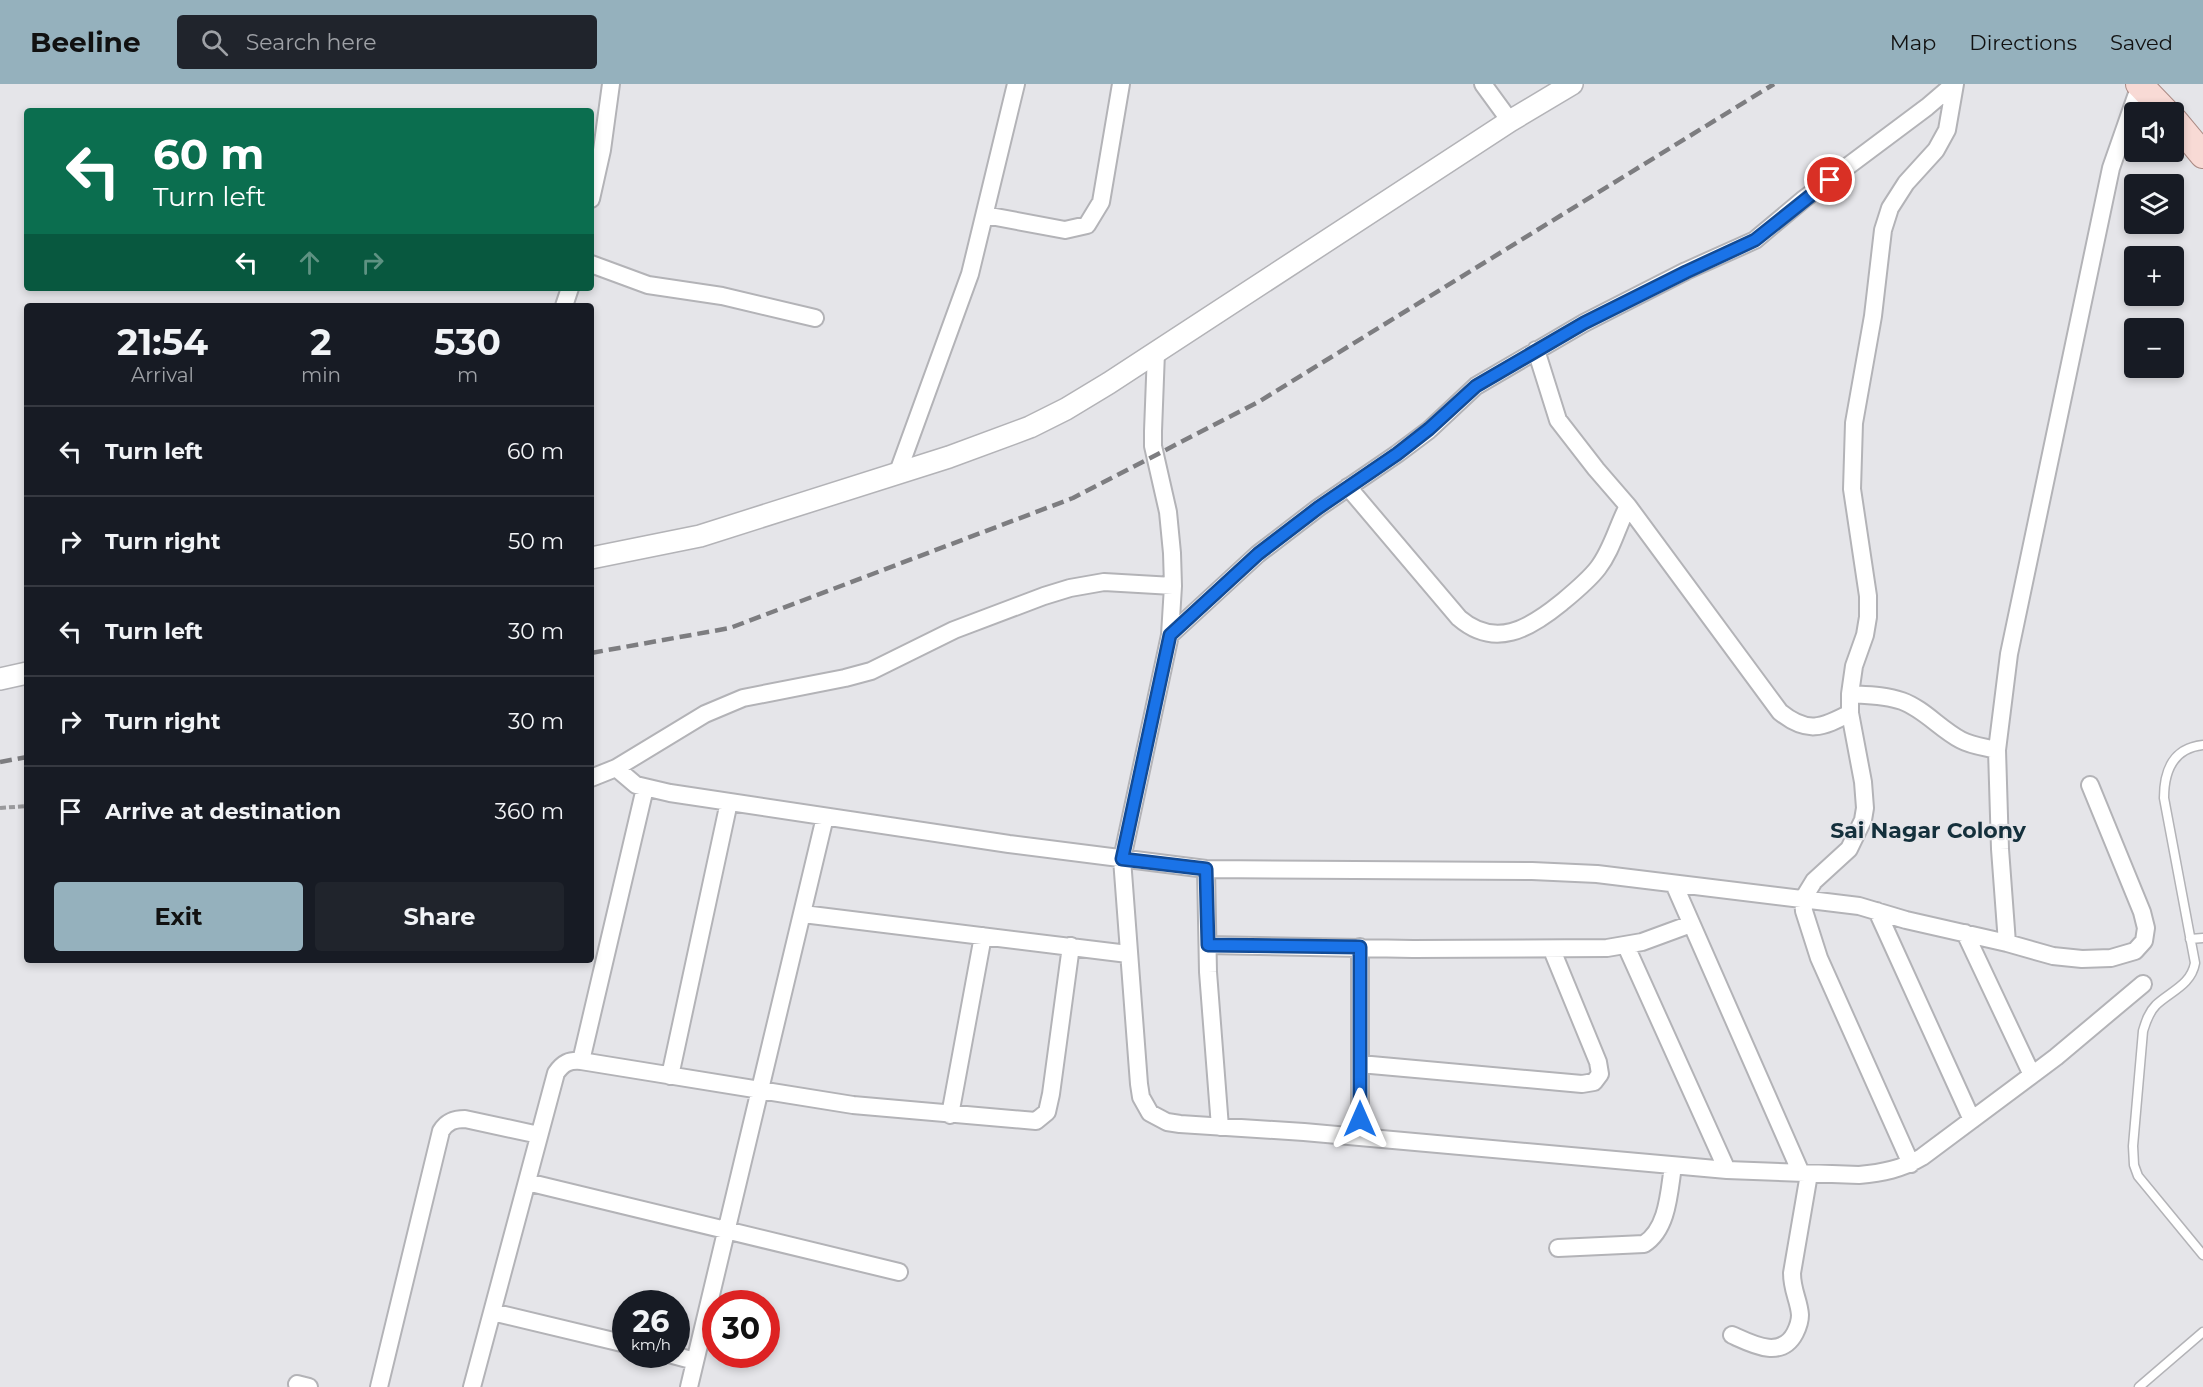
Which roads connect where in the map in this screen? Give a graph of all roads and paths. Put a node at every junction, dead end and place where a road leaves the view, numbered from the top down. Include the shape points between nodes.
1 (611, 84) edge
2 (1016, 84) edge
3 (1122, 84) edge
4 (1483, 84) edge
5 (1572, 84) edge
6 (1954, 84) edge
7 (2140, 85) edge
8 (2156, 102) edge
9 (1510, 121) junction
10 (2184, 132) edge
11 (2203, 155) edge
12 (594, 186) edge
13 (985, 215) junction
14 (594, 265) edge
15 (814, 318) dead end
16 (1536, 350) junction
17 (1156, 352) junction
18 (898, 472) junction
19 (1348, 487) junction
20 (1628, 506) junction
21 (594, 557) edge
22 (1173, 586) junction
23 (1170, 635) junction
24 (24, 674) edge
25 (0, 679) edge
26 (1850, 694) junction
27 (1850, 714) junction
28 (2203, 745) edge
29 (1998, 750) junction
30 (616, 768) junction
31 (594, 776) edge
32 (2090, 785) dead end
33 (645, 788) junction
34 (729, 802) junction
35 (24, 806) edge
36 (0, 808) edge
37 (825, 817) junction
38 (1122, 859) junction
39 (1206, 869) junction
40 (1674, 884) junction
41 (1803, 899) junction
42 (1876, 911) junction
43 (803, 914) junction
44 (1691, 924) junction
45 (1965, 933) junction
46 (982, 936) junction
47 (2203, 938) edge
48 (2190, 939) junction
49 (2007, 943) junction
50 (1208, 945) junction
51 (1071, 946) junction
52 (1626, 946) junction
53 (1360, 947) junction
54 (1552, 950) junction
55 (1128, 954) junction
56 (2143, 984) dead end
57 (581, 1061) junction
58 (1360, 1064) junction
59 (2032, 1075) junction
60 (670, 1076) junction
61 (761, 1091) junction
62 (950, 1115) junction
63 (1972, 1120) junction
64 (1220, 1126) junction
65 (539, 1136) junction
66 (1360, 1137) junction
67 (1911, 1164) junction
68 (1673, 1166) junction
69 (1727, 1170) junction
70 (1805, 1174) junction
71 (526, 1182) junction
72 (727, 1232) junction
73 (1558, 1248) dead end
74 (2203, 1255) edge
75 (899, 1272) dead end
76 (492, 1312) junction
77 (2203, 1332) edge
78 (1732, 1335) dead end
79 (612, 1341) edge
80 (690, 1360) edge
81 (695, 1361) junction
82 (379, 1387) edge
83 (472, 1387) edge
84 (689, 1387) edge
85 (2139, 1387) edge

1 - 12 street
2 - 13 street
3 - 13 street via 1101,202 1088,225 1065,230
4 - 9 street
5 - 9 street
6 - 16 street via 1755,240
6 - 26 street via 1947,130 1936,150 1906,183 1890,208 1883,230 1874,316 1854,423 1852,489 1868,617
7 - 8 main road
7 - 29 street via 2111,168 2009,654
9 - 17 street
10 - 11 main road
13 - 18 street via 970,274
14 - 15 street via 648,285 722,296
16 - 19 street via 1476,386 1429,429
16 - 20 street via 1558,420
17 - 18 street via 1030,427
17 - 22 street via 1154,446 1168,512
18 - 21 street via 700,536
19 - 20 street via 1459,618 1470,627 1495,633 1514,633 1538,622 1598,569
19 - 23 street via 1258,554
20 - 27 street via 1780,712 1808,728 1827,725
22 - 23 street
22 - 30 street via 1104,582 1044,596 954,630 871,672 743,698 705,714
23 - 38 street
24 - 25 street
26 - 27 street
26 - 29 street via 1901,700 1960,740
27 - 41 street via 1863,782 1863,820 1849,849 1814,880
28 - 48 lane via 2181,751 2172,760 2164,784
29 - 49 street
30 - 31 street
30 - 33 street
32 - 49 street via 2142,912 2144,941 2135,951 2082,960
33 - 34 street
33 - 57 street
34 - 37 street
34 - 60 street
35 - 36 path
37 - 38 street
37 - 43 street
38 - 39 street
38 - 55 street
39 - 40 street via 1532,871
39 - 50 street
40 - 41 street
40 - 44 street
41 - 42 street
41 - 67 street via 1819,958
42 - 45 street
42 - 63 street
43 - 46 street
43 - 61 street
44 - 52 street
44 - 70 street
45 - 49 street
45 - 59 street
46 - 51 street
46 - 62 street
47 - 48 lane
48 - 74 lane via 2193,972 2150,1013 2143,1031 2133,1154 2138,1176
50 - 53 street
50 - 64 street
51 - 55 street
51 - 62 street via 1047,1112 1028,1122
52 - 54 street
52 - 69 street
53 - 54 street
53 - 58 street
54 - 58 street via 1598,1062 1600,1074 1594,1082
55 - 64 street via 1139,1084 1146,1107 1167,1122
56 - 59 street
57 - 60 street
57 - 65 street via 561,1065 555,1073
58 - 66 street
59 - 63 street
60 - 61 street
61 - 62 street
61 - 72 street
63 - 67 street
64 - 66 street
65 - 71 street
65 - 82 street via 465,1119 444,1126
66 - 68 street
67 - 70 street via 1880,1173
68 - 69 street
68 - 73 street via 1660,1228 1644,1244
69 - 70 street
70 - 78 street via 1792,1273 1800,1319 1797,1328 1788,1343 1770,1349
71 - 72 street
71 - 76 street
72 - 75 street
72 - 81 street
76 - 79 street
76 - 83 street
77 - 85 lane
80 - 81 street
81 - 84 street

